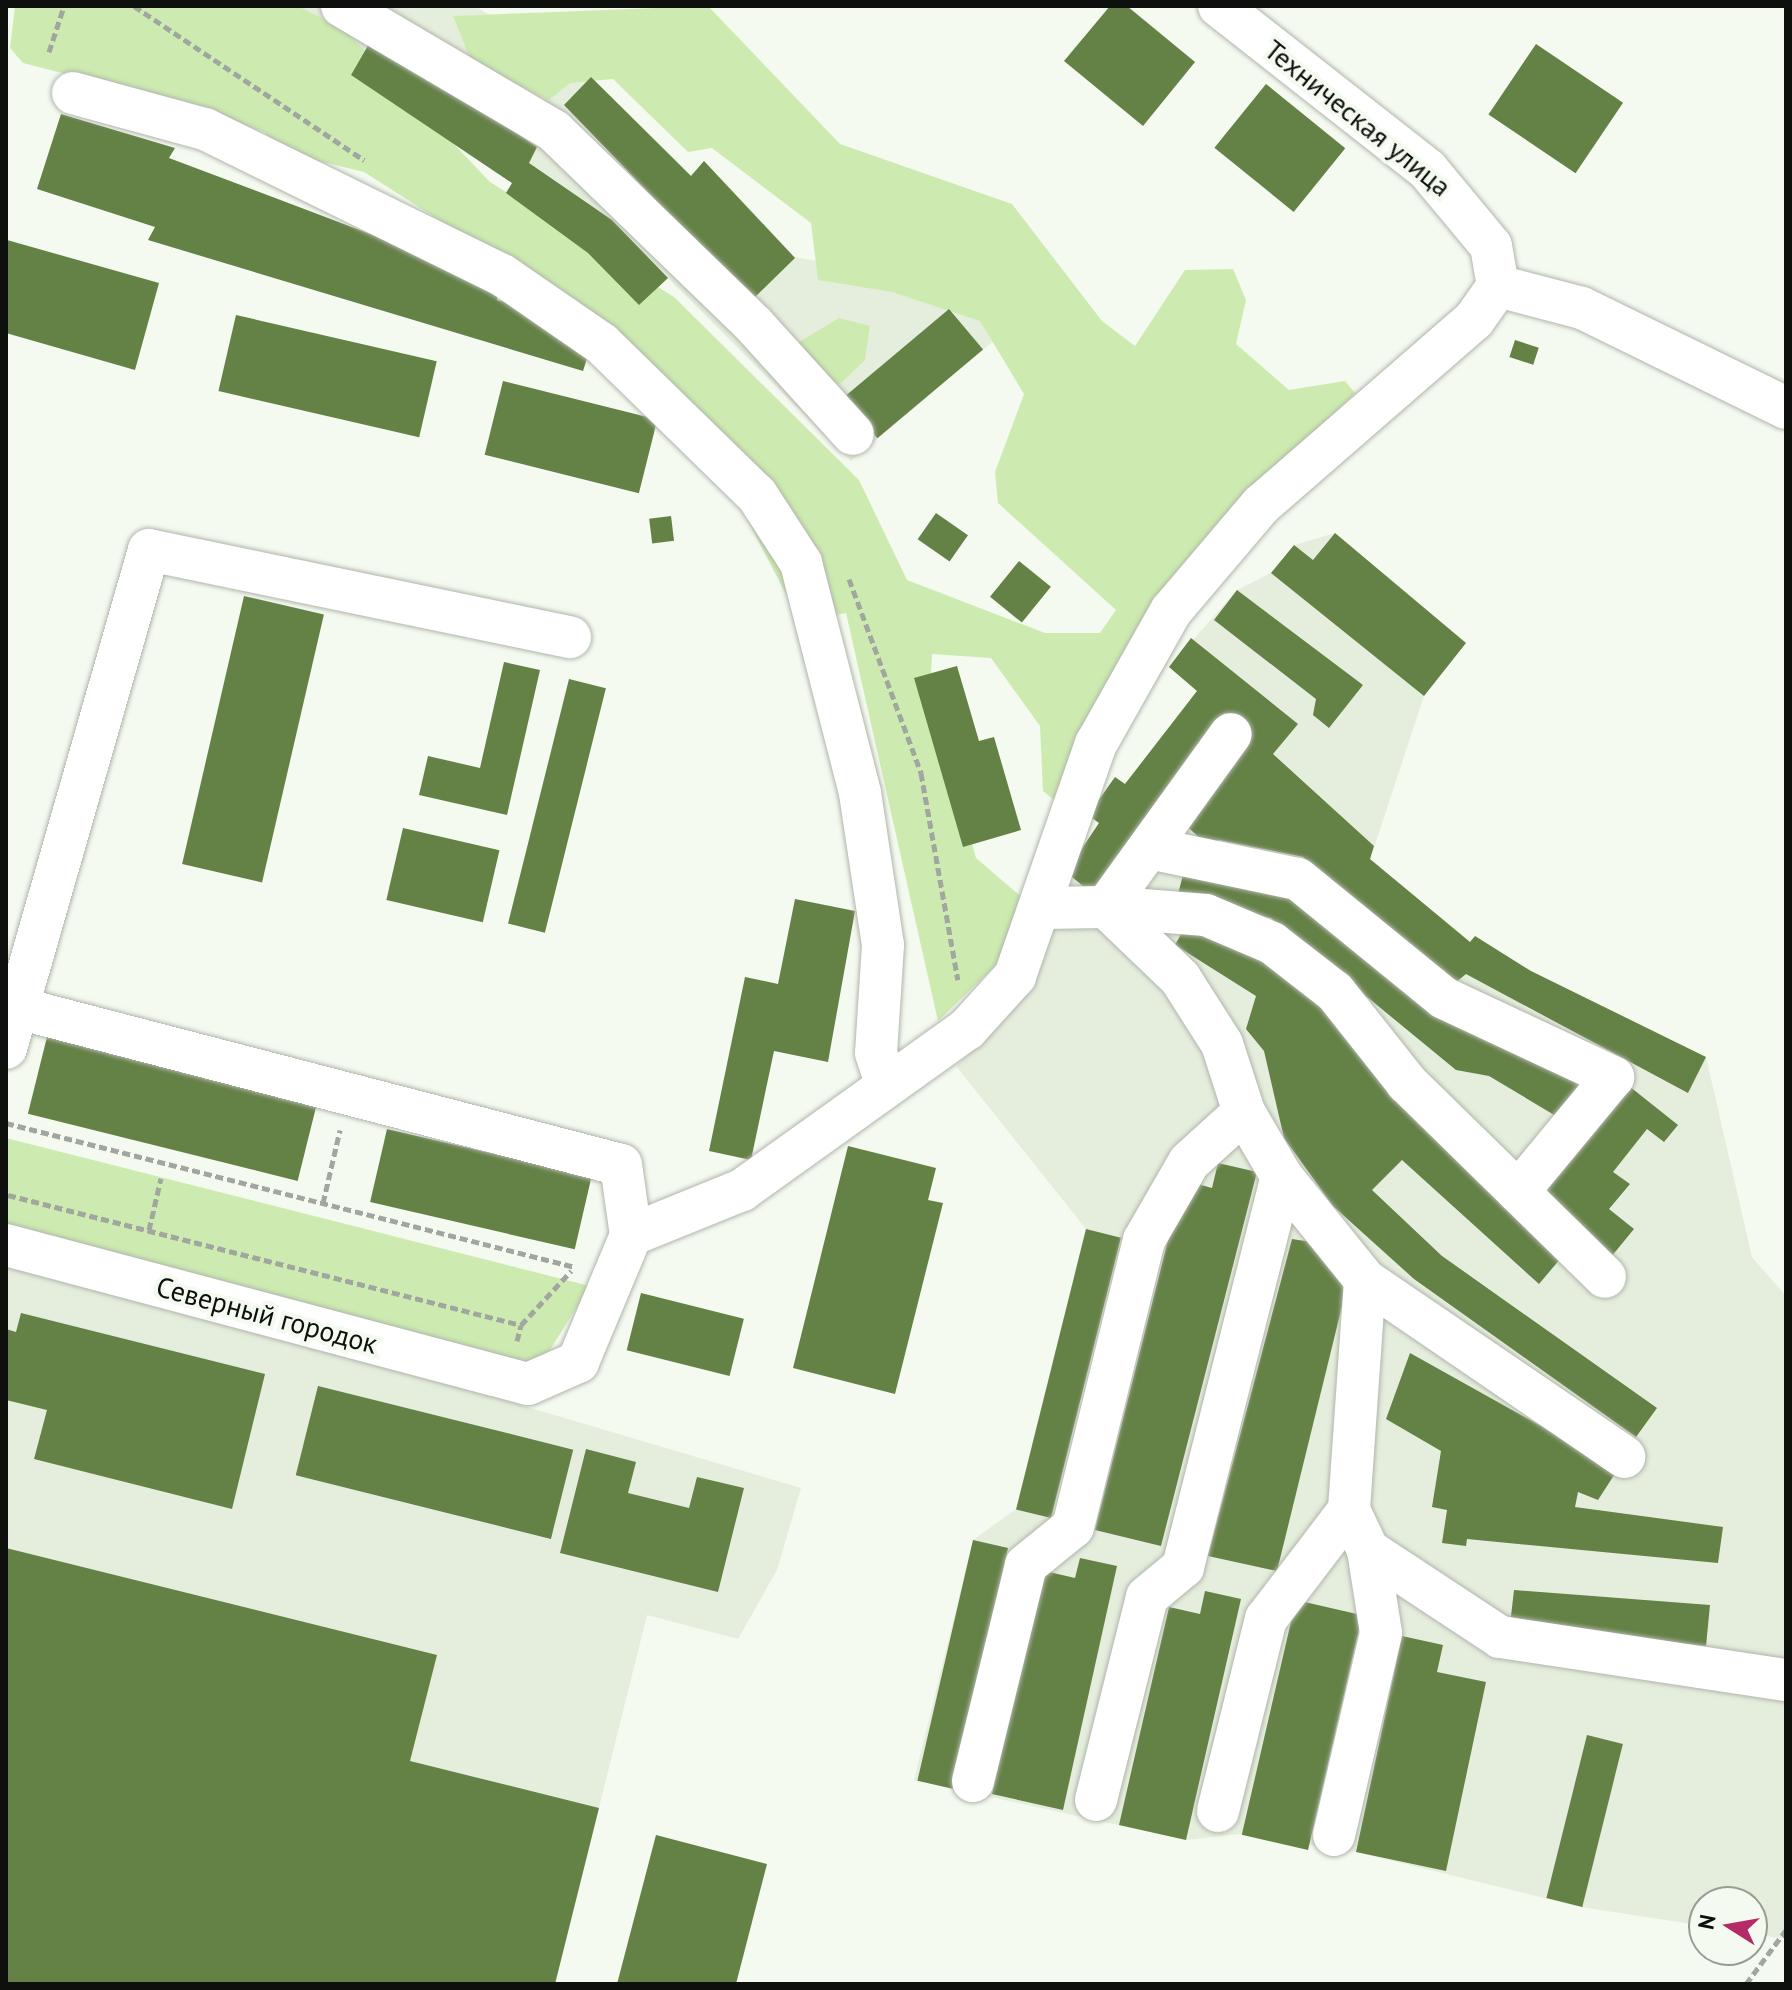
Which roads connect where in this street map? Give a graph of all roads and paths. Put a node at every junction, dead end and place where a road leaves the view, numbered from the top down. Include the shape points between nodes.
1 (64, 6) edge
2 (342, 6) edge
3 (1219, 6) edge
4 (49, 52) dead end
5 (73, 93) dead end
6 (1498, 286) junction
7 (1786, 408) edge
8 (853, 434) dead end
9 (570, 637) dead end
10 (1231, 734) dead end
11 (1149, 848) junction
12 (1106, 907) junction
13 (1043, 908) junction
14 (18, 1008) junction
15 (6, 1048) edge
16 (886, 1084) junction
17 (348, 1094) junction
18 (1244, 1112) junction
19 (6, 1123) edge
20 (1282, 1177) junction
21 (161, 1178) dead end
22 (1518, 1192) junction
23 (8, 1195) dead end
24 (323, 1203) junction
25 (149, 1230) junction
26 (631, 1235) junction
27 (6, 1245) edge
28 (574, 1267) junction
29 (614, 1277) junction
30 (1605, 1277) dead end
31 (1365, 1280) junction
32 (521, 1325) junction
33 (517, 1381) junction
34 (1624, 1457) dead end
35 (1349, 1510) junction
36 (1368, 1550) junction
37 (1786, 1680) edge
38 (973, 1781) dead end
39 (1096, 1800) dead end
40 (1218, 1811) dead end
41 (1334, 1835) dead end
42 (1786, 1930) edge
43 (1746, 1984) edge

1 - 4 path
2 - 8 street via 554,131 754,325
3 - 6 street, Техническая улица via 1448,190 1491,246
5 - 16 street via 205,129 502,275 602,344 757,495 801,563 860,793 883,945 876,1053
6 - 7 street via 1582,308
6 - 13 street via 1474,320 1271,494 1171,611 1096,744 1063,825
9 - 14 street via 149,550
10 - 11 street
11 - 12 street
11 - 22 street via 1298,879 1444,998 1613,1077
12 - 13 street
12 - 18 street via 1180,978 1222,1044
12 - 22 street via 1206,915 1272,943 1335,992 1407,1083
13 - 16 street via 1015,976 967,1029
14 - 15 street
14 - 17 street
16 - 26 street via 742,1190
17 - 24 path
17 - 26 street via 621,1165
18 - 20 street
18 - 38 street via 1189,1162 1144,1240 1073,1527 1026,1565
19 - 24 path
20 - 31 street
20 - 39 street via 1183,1567 1147,1597
21 - 25 path
22 - 30 street
23 - 25 path
24 - 28 path
25 - 32 path
26 - 29 street
27 - 33 street, Северный городок
28 - 29 path
28 - 32 path
29 - 33 street via 578,1362
31 - 34 street
31 - 35 street
32 - 33 path
35 - 36 street
35 - 40 street via 1266,1619
36 - 37 street via 1500,1637
36 - 41 street via 1381,1633
42 - 43 path

